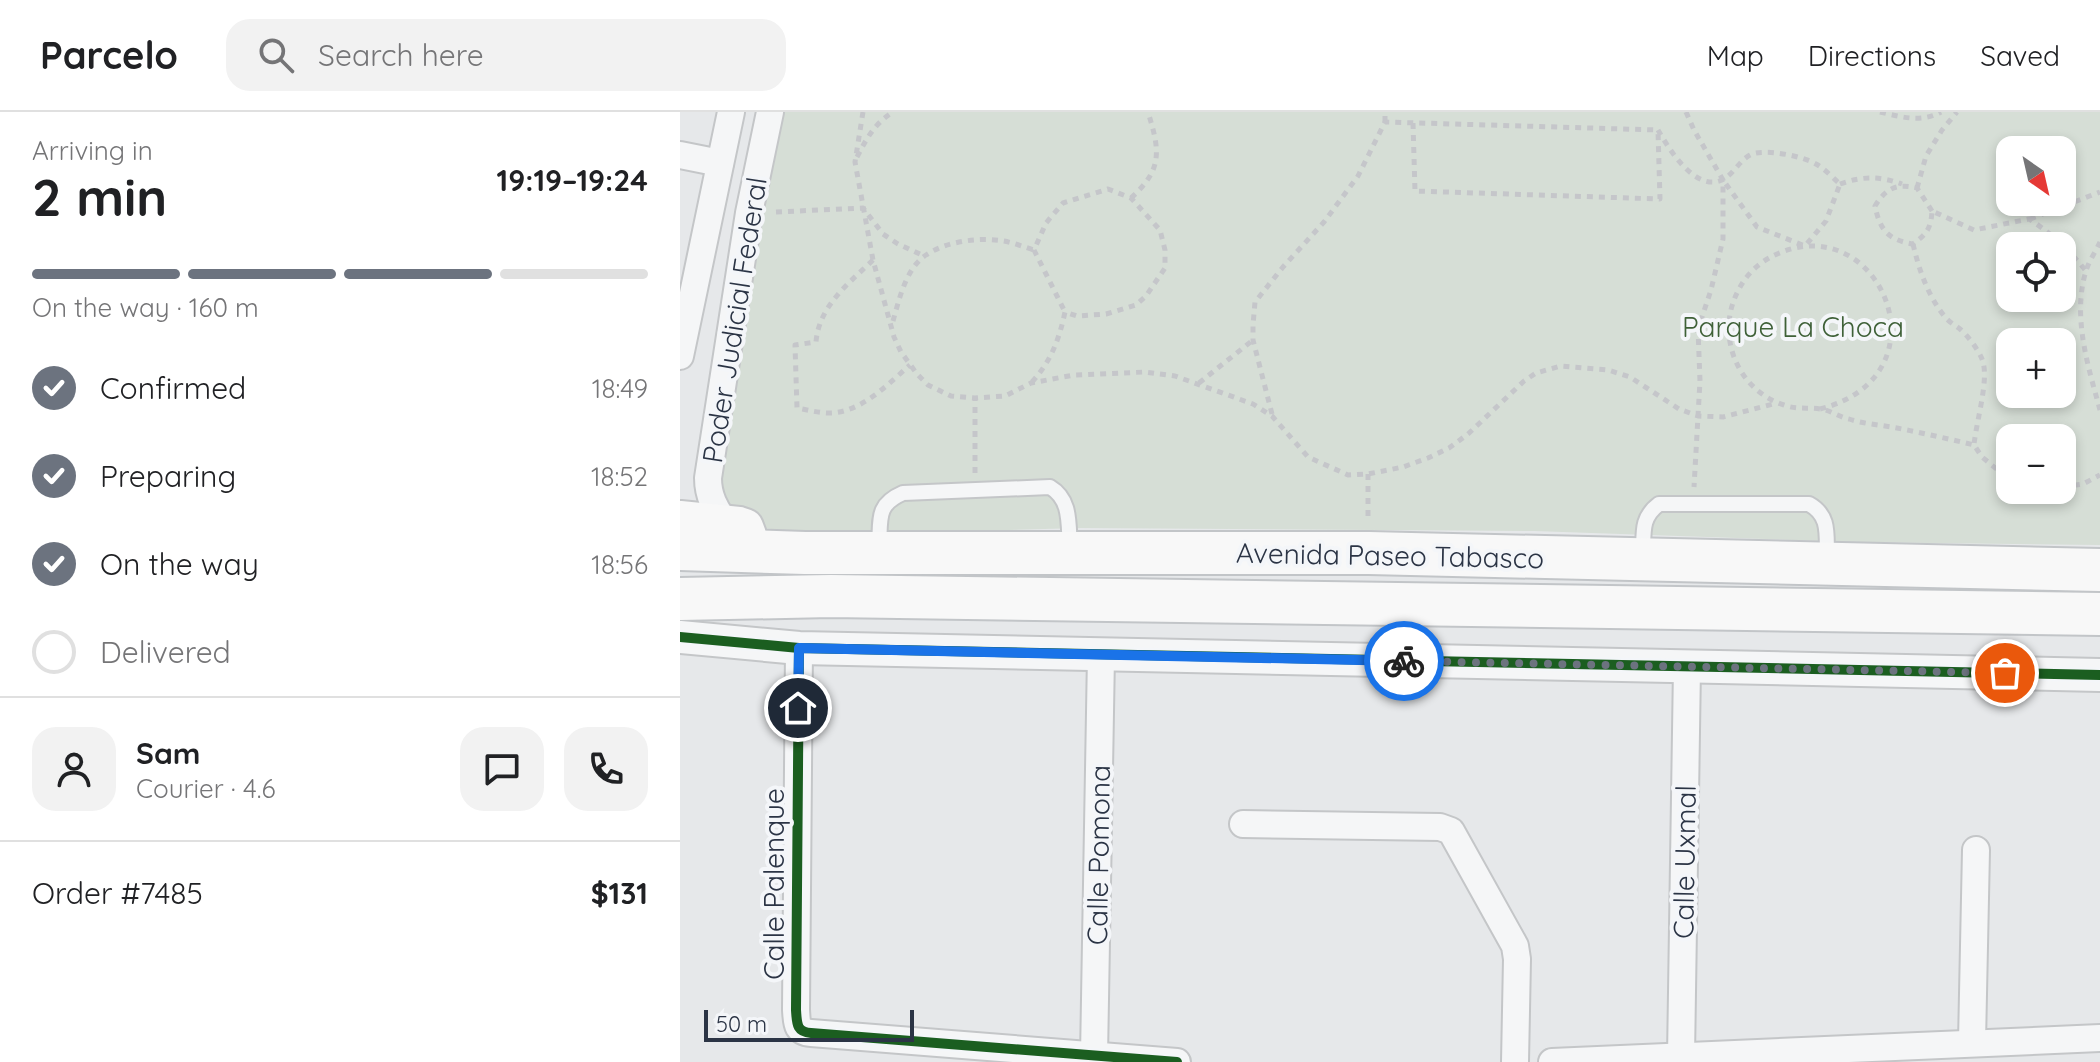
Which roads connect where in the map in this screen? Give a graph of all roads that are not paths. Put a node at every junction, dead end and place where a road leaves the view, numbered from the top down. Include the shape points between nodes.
1 (731, 112) edge
2 (770, 112) edge
3 (680, 155) edge
4 (720, 163) junction
5 (680, 356) edge
6 (680, 519) edge
7 (737, 538) junction
8 (680, 549) edge
9 (879, 553) junction
10 (1070, 553) junction
11 (1643, 559) junction
12 (1827, 563) junction
13 (2100, 570) edge
14 (740, 598) junction
15 (680, 599) edge
16 (2100, 614) edge
17 (680, 637) edge
18 (799, 648) junction
19 (1101, 655) junction
20 (1687, 667) junction
21 (2100, 675) edge
22 (1243, 824) dead end
23 (1976, 850) dead end
24 (2100, 1038) edge
25 (1972, 1042) junction
26 (1094, 1056) junction
27 (1681, 1057) junction
28 (1177, 1062) edge
29 (1515, 1062) edge
30 (1552, 1062) edge

1 - 4 street, Poder Judicial Federal
2 - 7 street, Poder Judicial Federal via 708,478 711,499
3 - 4 street
4 - 5 street, Poder Judicial Federal
6 - 7 main road
7 - 8 main road, Avenida Paseo Tabasco
7 - 9 main road, Avenida Paseo Tabasco
7 - 14 main road
9 - 10 main road, Avenida Paseo Tabasco
9 - 10 lane via 881,510 903,493 1050,487 1066,502
10 - 11 main road, Avenida Paseo Tabasco
11 - 12 main road, Avenida Paseo Tabasco
11 - 12 lane via 1645,521 1648,511 1659,504 1809,504 1825,521
12 - 13 main road, Avenida Paseo Tabasco
14 - 15 main road, Avenida Paseo Tabasco
14 - 16 main road, Avenida Paseo Tabasco
17 - 18 street
18 - 19 street
18 - 26 street, Calle Palenque via 800,1030
19 - 20 street
19 - 26 street, Calle Pomona
20 - 21 street
20 - 27 street, Calle Uxmal
22 - 29 street via 1451,831 1515,946
23 - 25 street
24 - 25 street
25 - 27 street
26 - 28 street, Calle Palenque
27 - 30 street

